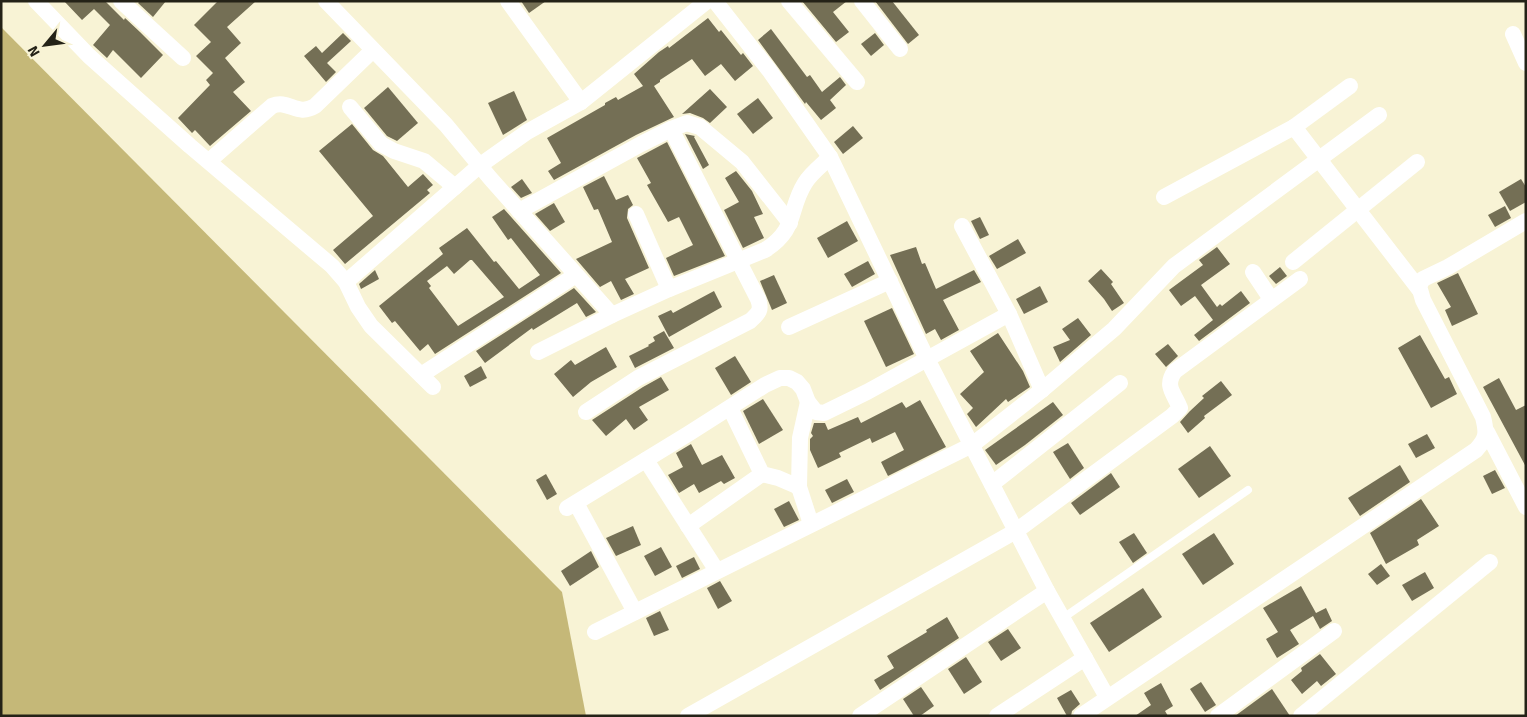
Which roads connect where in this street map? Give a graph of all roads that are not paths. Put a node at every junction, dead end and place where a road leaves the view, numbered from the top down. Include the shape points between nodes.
1 (36, 1) edge
2 (326, 1) edge
3 (508, 1) edge
4 (707, 1) edge
5 (715, 1) edge
6 (789, 1) edge
7 (862, 1) edge
8 (126, 3) edge
9 (1513, 34) dead end
10 (900, 48) dead end
11 (373, 50) junction
12 (183, 58) dead end
13 (1526, 63) edge
14 (857, 82) dead end
15 (1350, 86) dead end
16 (581, 102) junction
17 (350, 107) dead end
18 (1379, 115) dead end
19 (1294, 127) junction
20 (671, 129) junction
21 (830, 157) junction
22 (1319, 159) junction
23 (209, 161) junction
24 (1417, 162) dead end
25 (479, 166) junction
26 (454, 187) junction
27 (1164, 197) dead end
28 (1358, 210) junction
29 (519, 211) junction
30 (636, 214) dead end
31 (1526, 221) edge
32 (790, 223) junction
33 (962, 226) dead end
34 (737, 261) junction
35 (1293, 262) dead end
36 (1253, 272) dead end
37 (576, 275) junction
38 (1300, 279) dead end
39 (890, 281) junction
40 (346, 282) junction
41 (670, 289) junction
42 (1419, 289) junction
43 (1271, 299) junction
44 (1009, 314) junction
45 (612, 315) junction
46 (789, 327) dead end
47 (538, 352) dead end
48 (927, 359) junction
49 (1120, 383) dead end
50 (1042, 390) junction
51 (808, 402) junction
52 (730, 408) junction
53 (586, 412) dead end
54 (1487, 432) junction
55 (972, 445) junction
56 (646, 460) junction
57 (762, 474) junction
58 (992, 484) junction
59 (799, 487) junction
60 (1248, 490) dead end
61 (1526, 507) edge
62 (811, 524) junction
63 (688, 526) junction
64 (1016, 531) junction
65 (1490, 562) dead end
66 (717, 571) junction
67 (1047, 591) junction
68 (635, 612) junction
69 (1062, 618) junction
70 (1334, 631) dead end
71 (595, 632) dead end
72 (1085, 658) junction
73 (1107, 697) junction
74 (688, 716) edge
75 (860, 716) edge
76 (997, 716) edge
77 (1081, 716) edge
78 (1218, 716) edge
79 (1301, 716) edge

1 - 23 street via 89,56
2 - 11 street
3 - 16 street
4 - 16 street
5 - 21 street via 769,70
6 - 14 street
7 - 10 street
8 - 12 street
9 - 13 street
11 - 23 street via 315,106 303,111 286,104 272,106
11 - 25 street via 446,126
15 - 19 street
16 - 25 street via 527,132
17 - 26 street via 381,144 424,161
18 - 22 street
19 - 22 street
19 - 27 street
20 - 29 street
20 - 32 street via 687,123 700,127 723,144 742,162
20 - 34 street
21 - 32 street via 805,182
21 - 39 street
22 - 28 street
22 - 50 street via 1174,266 1114,329
23 - 40 street via 325,260
24 - 28 street
25 - 26 street
25 - 29 street
26 - 40 street
28 - 35 street
28 - 42 street
29 - 37 street
30 - 41 street
31 - 42 street via 1423,279
32 - 34 street via 777,242
33 - 44 street
34 - 41 street
34 - 53 street via 758,299 761,308 758,314 638,378
36 - 43 street
37 - 40 street via 427,381 371,326
37 - 45 street
38 - 43 street
39 - 46 street
39 - 48 street
41 - 45 street
42 - 54 street via 1483,417
43 - 64 street via 1175,372 1169,381 1180,408 1172,416
44 - 48 street
44 - 50 street
45 - 47 street
48 - 51 street via 824,413 816,412
48 - 55 street
49 - 58 street
50 - 55 street
51 - 52 street via 797,382 780,378
51 - 59 street via 800,438
52 - 56 street
52 - 57 street
54 - 61 street
54 - 73 street via 1476,450
55 - 58 street
55 - 62 street
56 - 63 street
56 - 68 street via 571,505
57 - 59 street
57 - 63 street
58 - 64 street
59 - 62 street
60 - 69 lane
62 - 66 street
63 - 66 street
64 - 67 street
64 - 74 street
65 - 79 street
66 - 68 street
67 - 69 street
67 - 75 street
68 - 71 street
69 - 72 street
70 - 78 street
72 - 73 street
72 - 76 street
73 - 77 street

